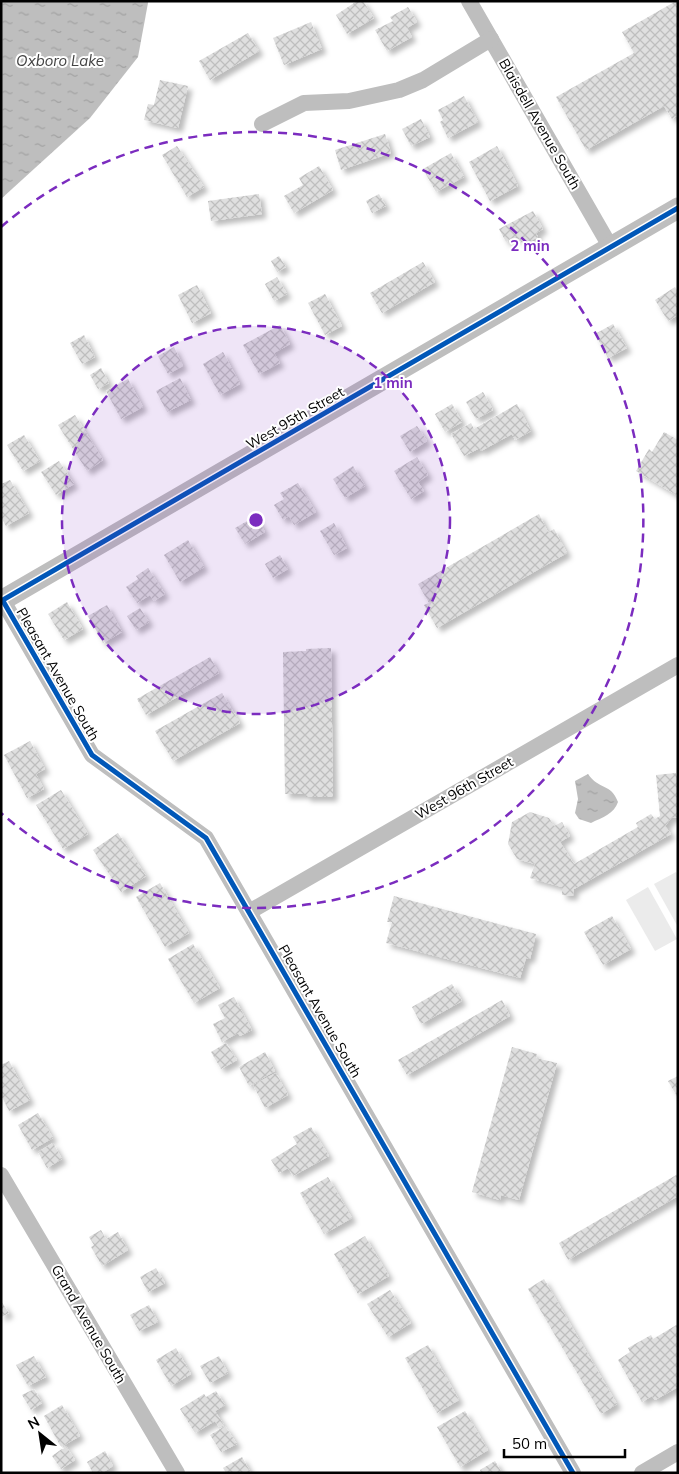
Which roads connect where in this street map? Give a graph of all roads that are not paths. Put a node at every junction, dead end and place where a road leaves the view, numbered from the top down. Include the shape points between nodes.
1 (469, 1) edge
2 (491, 39) junction
3 (262, 124) dead end
4 (678, 208) edge
5 (611, 248) junction
6 (2, 601) edge
7 (678, 665) edge
8 (249, 912) junction
9 (1, 1175) edge
10 (678, 1452) edge
11 (177, 1473) edge
12 (573, 1473) edge
13 (642, 1473) edge

1 - 2 street, Blaisdell Avenue South
2 - 3 street via 423,80 399,90 349,101 304,103
2 - 5 street, Blaisdell Avenue South
4 - 5 street, West 95th Street
5 - 6 street, West 95th Street
6 - 8 street, Pleasant Avenue South via 92,755 206,838
7 - 8 street, West 96th Street
8 - 12 street, Pleasant Avenue South
9 - 11 street, Grand Avenue South
10 - 13 street

